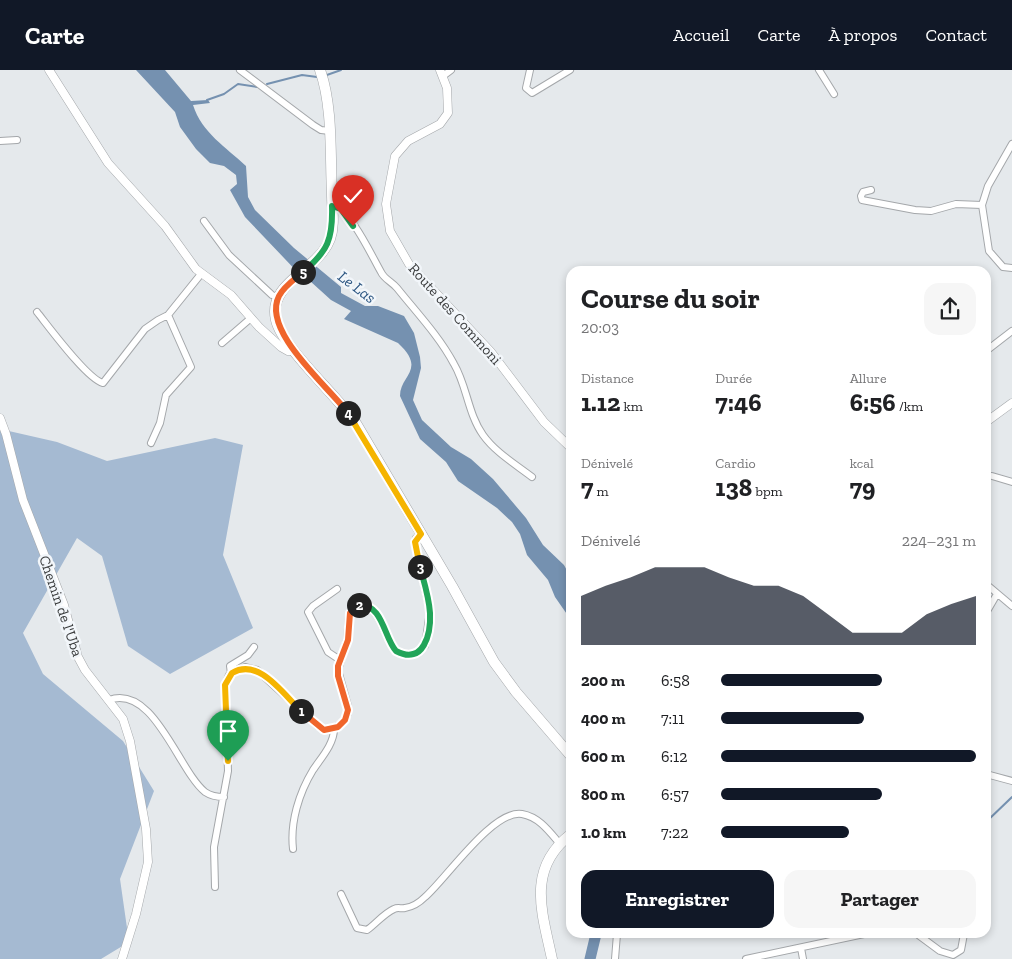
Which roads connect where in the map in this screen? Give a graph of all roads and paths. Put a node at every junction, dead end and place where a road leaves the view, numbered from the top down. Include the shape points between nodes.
1 (49, 70) edge
2 (240, 70) edge
3 (451, 70) edge
4 (530, 70) edge
5 (570, 70) edge
6 (819, 70) edge
7 (321, 73) edge
8 (442, 73) edge
9 (834, 94) dead end
10 (330, 131) junction
11 (17, 140) dead end
12 (0, 142) edge
13 (1012, 144) edge
14 (871, 190) dead end
15 (982, 204) junction
16 (332, 206) junction
17 (204, 221) dead end
18 (1012, 268) edge
19 (201, 274) junction
20 (278, 297) junction
21 (38, 312) dead end
22 (168, 315) junction
23 (250, 318) junction
24 (1012, 331) edge
25 (222, 342) dead end
26 (991, 347) edge
27 (294, 351) junction
28 (1012, 403) edge
29 (0, 418) edge
30 (991, 418) edge
31 (150, 443) dead end
32 (566, 443) edge
33 (532, 476) dead end
34 (992, 476) dead end
35 (1012, 482) edge
36 (421, 534) junction
37 (337, 589) dead end
38 (991, 589) edge
39 (997, 594) junction
40 (991, 604) edge
41 (1012, 606) edge
42 (254, 647) dead end
43 (340, 660) junction
44 (231, 674) junction
45 (109, 700) junction
46 (334, 729) junction
47 (566, 750) edge
48 (991, 775) edge
49 (1012, 780) edge
50 (224, 797) junction
51 (565, 839) edge
52 (293, 849) dead end
53 (215, 888) dead end
54 (341, 894) dead end
55 (617, 938) edge
56 (846, 938) edge
57 (922, 938) edge
58 (963, 938) edge
59 (801, 948) junction
60 (122, 959) edge
61 (552, 959) edge
62 (615, 959) edge
63 (746, 959) edge
64 (803, 959) edge

1 - 19 street via 108,163 165,226
2 - 10 street via 313,125
3 - 8 street
4 - 5 street via 526,88 532,93
6 - 9 street
7 - 10 main road
8 - 32 street, Route des Commoni via 449,106 446,118 435,128 406,143 394,159 386,204 390,231 412,269 491,352 544,422
10 - 16 main road
11 - 12 street
13 - 15 street via 988,186
14 - 15 street via 863,192 862,200 915,210
15 - 18 street via 989,251 1003,267
16 - 20 main road via 331,236 318,259
16 - 33 street via 341,209 363,238 382,275 424,320 448,354 458,370 484,436
17 - 20 street via 230,255
19 - 22 street
19 - 23 street via 233,298
20 - 27 main road via 276,321
21 - 22 street via 75,359 102,382 107,380 145,330
22 - 31 street via 191,367 166,395 160,423
23 - 25 street
23 - 27 street via 284,349
24 - 26 street
27 - 36 main road via 352,418
28 - 30 street
29 - 45 street, Chemin de l'Uba via 23,500 63,601 78,657
34 - 35 street
36 - 43 street via 415,544 430,611 425,646 412,655 396,651 376,613 361,605 350,613 348,640
36 - 47 main road via 494,662
37 - 43 street via 308,612 328,652
38 - 39 street
39 - 40 street
39 - 41 street
42 - 44 street via 248,655 230,666
43 - 46 street via 338,676 348,710 343,722
44 - 46 street via 246,668 257,670 318,726 324,730
44 - 50 street via 225,685 228,761
45 - 50 street via 124,697 137,701 204,791
45 - 60 street, Chemin de l'Uba via 127,729 147,839 146,875
46 - 52 street via 330,743 299,800
48 - 49 street
50 - 53 street via 214,847
51 - 54 street via 520,813 501,819 471,846 424,898 404,908 391,910 367,930 357,928
51 - 61 main road via 549,859 540,884 541,908
55 - 62 street
56 - 59 street
57 - 58 street via 940,951 953,955 962,948
59 - 63 street
59 - 64 street

